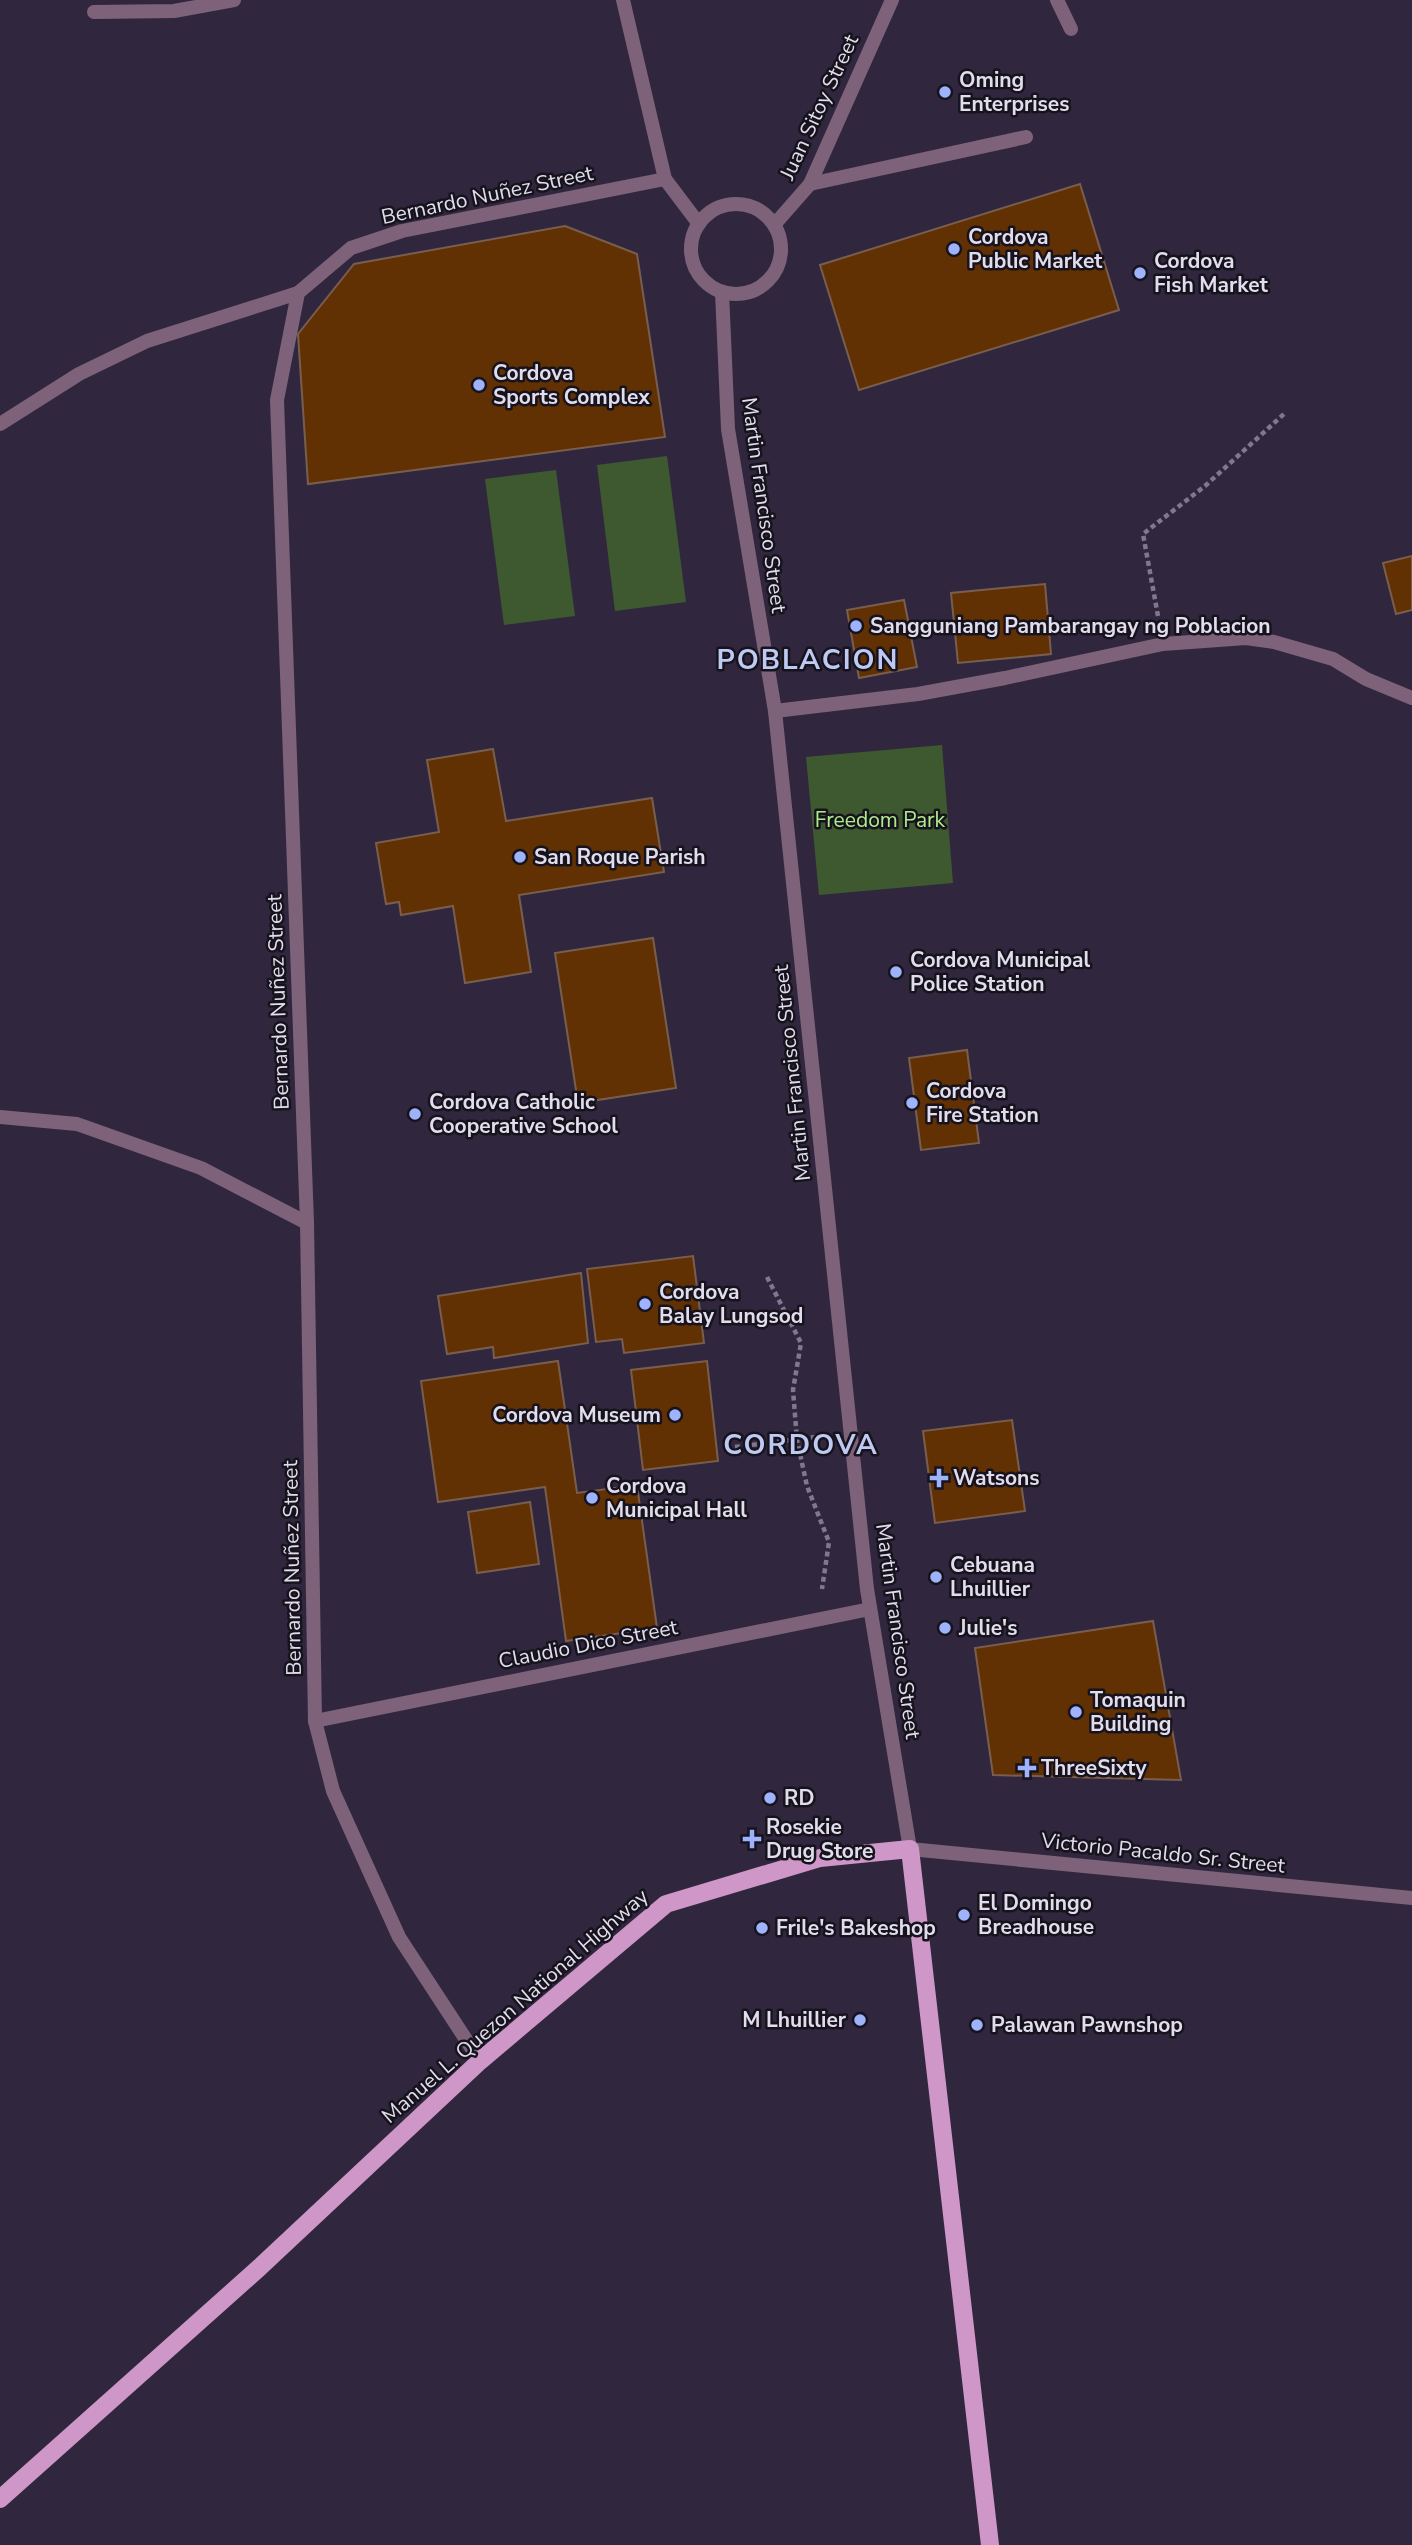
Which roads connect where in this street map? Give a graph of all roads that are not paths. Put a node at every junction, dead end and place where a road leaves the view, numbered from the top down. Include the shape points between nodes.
1 (234, 0) edge
2 (623, 0) edge
3 (892, 0) edge
4 (1057, 0) edge
5 (94, 12) dead end
6 (1071, 29) dead end
7 (1026, 137) dead end
8 (665, 179) junction
9 (810, 184) junction
10 (699, 223) junction
11 (774, 226) junction
12 (722, 292) junction
13 (298, 293) junction
14 (0, 424) edge
15 (1412, 698) edge
16 (775, 711) junction
17 (0, 1117) edge
18 (307, 1223) junction
19 (870, 1609) junction
20 (315, 1721) junction
21 (910, 1849) junction
22 (1412, 1898) edge
23 (481, 2061) junction
24 (0, 2499) edge
25 (990, 2545) edge

1 - 5 street via 174,11
2 - 8 street
3 - 9 street, Juan Sitoy Street
4 - 6 street
7 - 9 street
8 - 10 street
8 - 13 street, Bernardo Nuñez Street via 402,231 351,248
9 - 11 street, Juan Sitoy Street
10 - 11 street via 730,204 755,209
10 - 12 street via 693,236 693,263 700,276
11 - 12 street via 780,261 768,281 746,293
12 - 16 street, Martin Francisco Street via 728,429
13 - 14 street via 146,341 79,374
13 - 18 street, Bernardo Nuñez Street via 277,400
15 - 16 street via 1333,659 1246,638 1163,644 930,692
16 - 19 street, Martin Francisco Street
17 - 18 street via 77,1124 201,1168
18 - 20 street, Bernardo Nuñez Street
19 - 20 street, Claudio Dico Street
19 - 21 street, Martin Francisco Street
20 - 23 street, Bernardo Nuñez Street via 333,1791 399,1937
21 - 22 street, Victorio Pacaldo Sr. Street
21 - 23 main road, Manuel L. Quezon National Highway via 820,1858 666,1904
21 - 25 main road
23 - 24 main road, Manuel L. Quezon National Highway via 260,2267

